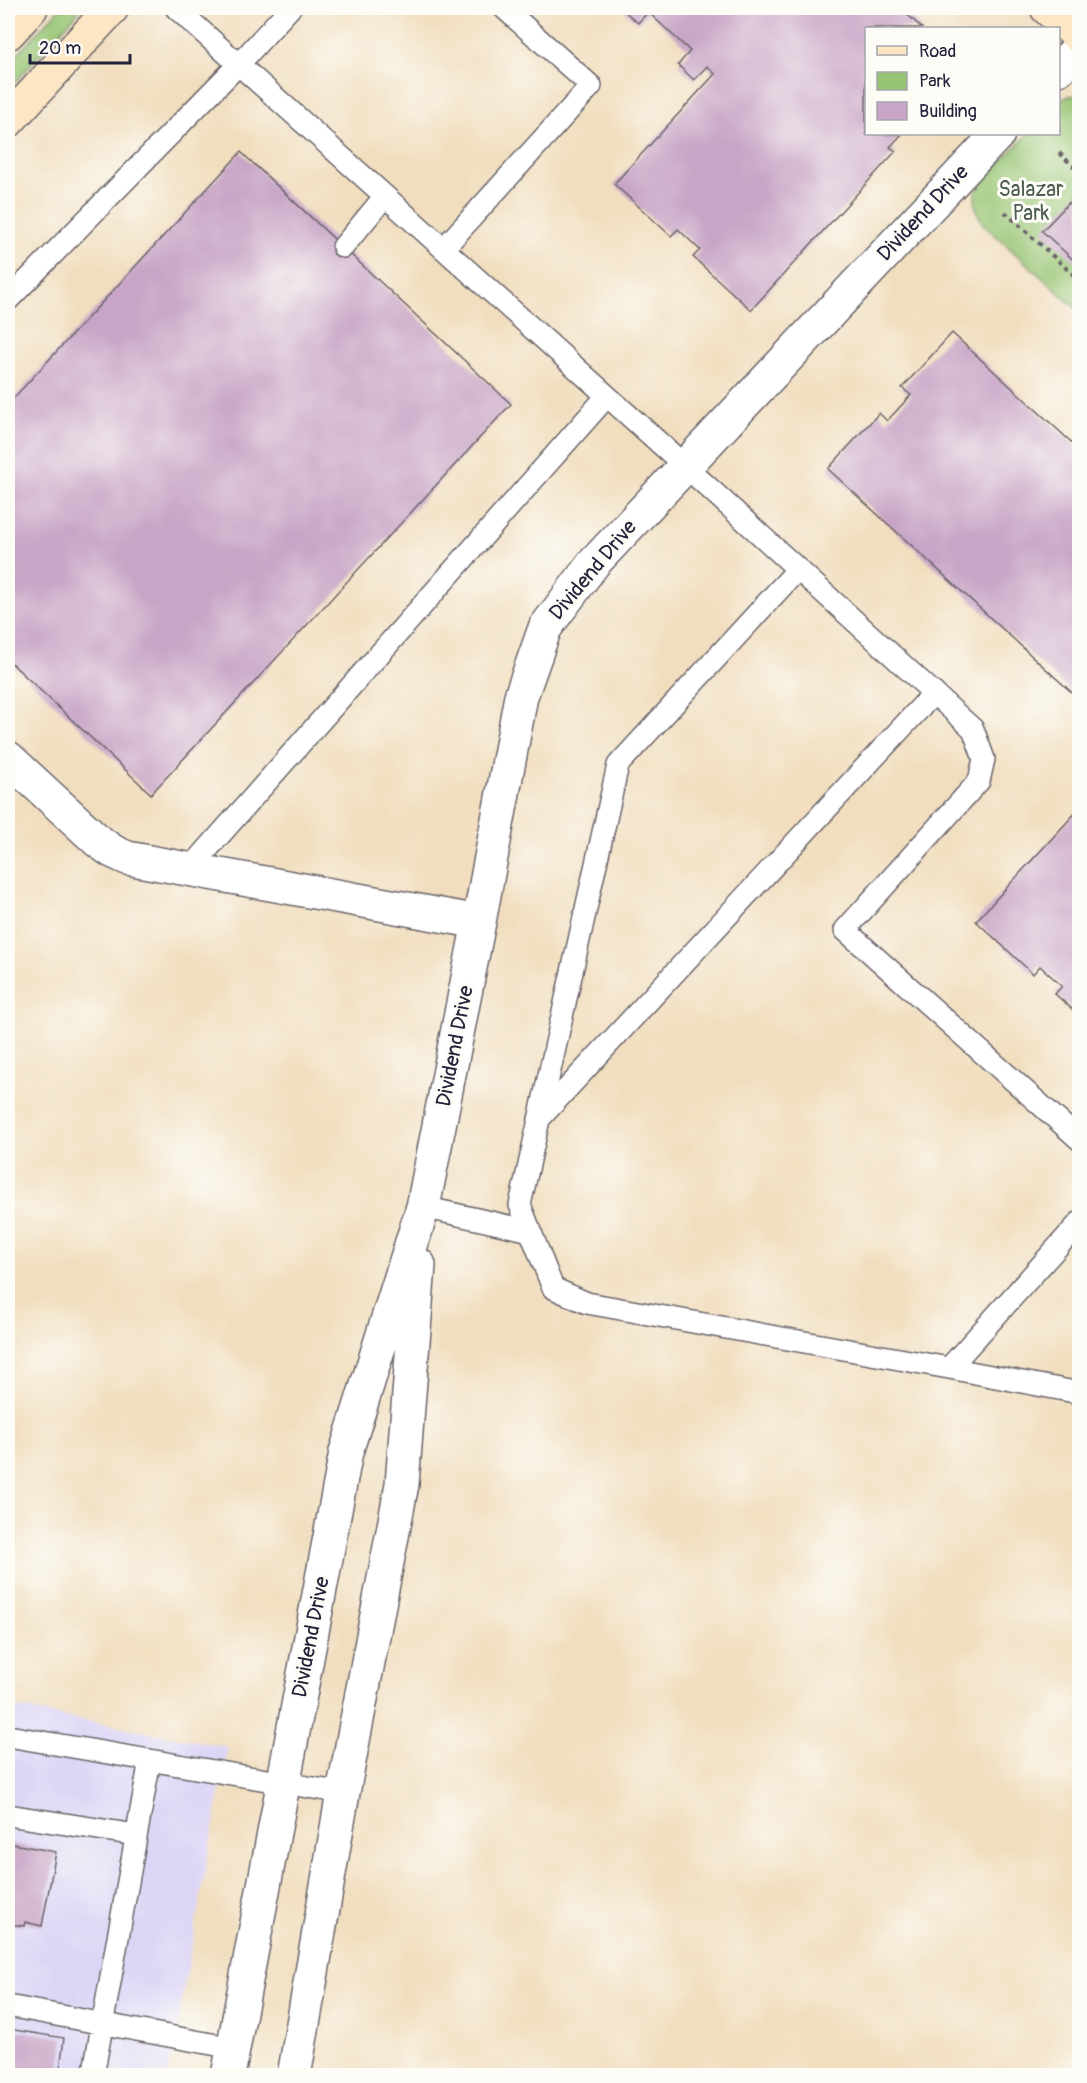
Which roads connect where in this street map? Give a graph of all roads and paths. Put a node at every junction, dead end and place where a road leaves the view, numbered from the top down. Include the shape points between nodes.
1 (31, 8) edge
2 (112, 8) edge
3 (176, 8) edge
4 (290, 8) edge
5 (504, 8) edge
6 (1047, 8) edge
7 (8, 33) edge
8 (1080, 37) edge
9 (1080, 47) edge
10 (238, 64) junction
11 (1060, 68) edge
12 (8, 121) edge
13 (997, 135) edge
14 (1059, 153) dead end
15 (1080, 172) edge
16 (385, 196) junction
17 (1005, 212) dead end
18 (343, 247) dead end
19 (444, 248) junction
20 (1080, 281) edge
21 (8, 300) edge
22 (608, 396) junction
23 (685, 466) junction
24 (798, 569) junction
25 (934, 693) junction
26 (8, 758) edge
27 (189, 870) junction
28 (479, 922) junction
29 (539, 1119) junction
30 (1080, 1140) edge
31 (423, 1207) junction
32 (1080, 1222) edge
33 (531, 1231) junction
34 (949, 1368) junction
35 (1080, 1393) edge
36 (8, 1736) edge
37 (150, 1760) junction
38 (283, 1783) junction
39 (343, 1793) junction
40 (8, 1815) edge
41 (136, 1835) junction
42 (8, 2006) edge
43 (102, 2023) junction
44 (230, 2062) edge
45 (93, 2076) edge
46 (294, 2076) edge

1 - 7 street
2 - 12 street
3 - 10 lane
4 - 10 lane
5 - 19 lane via 591,86
6 - 8 street
9 - 11 street
10 - 16 lane
10 - 21 lane
13 - 23 street, Dividend Drive
14 - 15 path
16 - 18 lane
16 - 19 lane
17 - 20 path
19 - 22 lane
22 - 23 lane
22 - 27 lane
23 - 24 lane
23 - 28 street, Dividend Drive via 593,564 545,628 520,696
24 - 25 lane
24 - 29 lane via 618,765
25 - 29 lane
25 - 30 lane via 973,729 984,759 979,781 845,930
26 - 27 street via 112,851
27 - 28 street
28 - 31 street, Dividend Drive
29 - 33 lane via 520,1205
31 - 33 lane
31 - 38 street, Dividend Drive via 346,1452
31 - 39 street, Dividend Drive via 402,1484
32 - 34 lane
33 - 34 lane via 553,1288 587,1303
34 - 35 lane
36 - 37 lane
37 - 38 lane
37 - 41 lane
38 - 39 lane
38 - 44 street, Dividend Drive
39 - 46 street, Dividend Drive
40 - 41 lane
41 - 43 lane
42 - 43 lane
43 - 44 lane
43 - 45 lane

